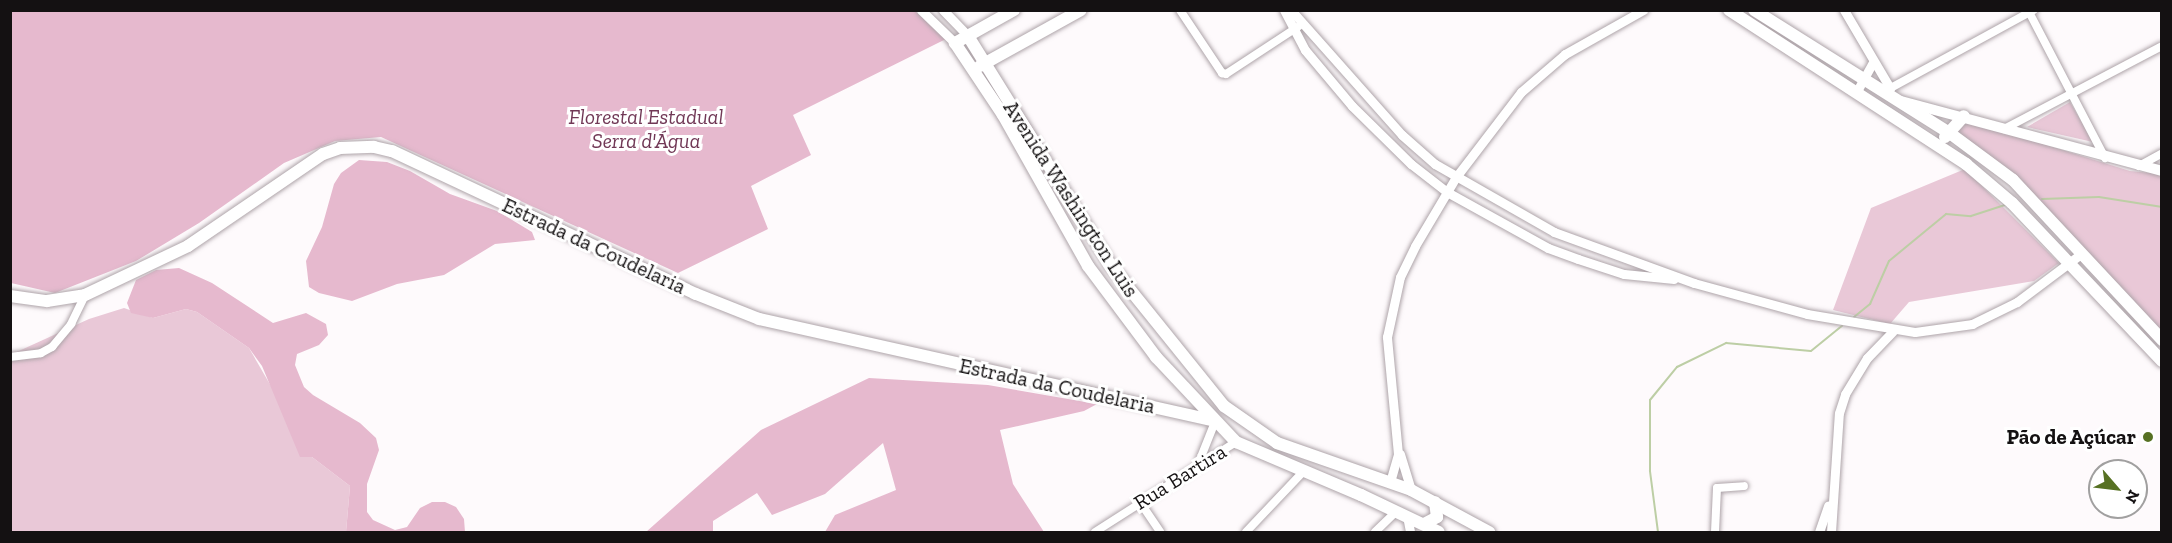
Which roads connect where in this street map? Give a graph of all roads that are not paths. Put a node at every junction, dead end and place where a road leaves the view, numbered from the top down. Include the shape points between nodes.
1 (921, 10) edge
2 (943, 10) edge
3 (1014, 10) edge
4 (1081, 10) edge
5 (1180, 10) edge
6 (1284, 10) edge
7 (1291, 10) edge
8 (1643, 10) edge
9 (1729, 10) edge
10 (1754, 10) edge
11 (1844, 10) edge
12 (2030, 11) edge
13 (1303, 24) junction
14 (1293, 30) junction
15 (968, 36) junction
16 (955, 43) junction
17 (2162, 46) edge
18 (1330, 55) junction
19 (1873, 62) junction
20 (986, 63) junction
21 (971, 70) junction
22 (1324, 73) junction
23 (1860, 85) junction
24 (1890, 93) junction
25 (2072, 95) junction
26 (1964, 116) junction
27 (2004, 129) junction
28 (1952, 134) junction
29 (1934, 142) junction
30 (2162, 153) edge
31 (2105, 158) junction
32 (2138, 166) junction
33 (2162, 171) edge
34 (1456, 177) junction
35 (1447, 192) junction
36 (2082, 253) junction
37 (1622, 254) junction
38 (1578, 259) junction
39 (2069, 264) junction
40 (1682, 279) junction
41 (85, 295) junction
42 (10, 296) edge
43 (1893, 331) junction
44 (2162, 340) edge
45 (10, 357) edge
46 (2162, 361) edge
47 (1196, 402) junction
48 (1180, 413) junction
49 (1214, 421) junction
50 (1251, 428) junction
51 (1236, 442) junction
52 (1398, 446) junction
53 (1198, 463) junction
54 (1303, 472) junction
55 (1390, 482) junction
56 (1744, 486) dead end
57 (1411, 490) junction
58 (1832, 495) junction
59 (1140, 502) junction
60 (1435, 502) junction
61 (1402, 513) junction
62 (1422, 528) edge
63 (1095, 532) edge
64 (1160, 532) edge
65 (1246, 532) edge
66 (1375, 532) edge
67 (1410, 532) edge
68 (1439, 532) edge
69 (1488, 532) edge
70 (1715, 532) edge
71 (1819, 532) edge
72 (1831, 532) edge

1 - 16 street
2 - 15 street
3 - 15 main road
4 - 20 main road
5 - 14 street via 1226,74
6 - 14 street
7 - 13 street
8 - 34 street via 1549,65 1521,92
9 - 23 main road
10 - 23 main road
11 - 19 street
12 - 24 street
12 - 25 street
13 - 14 street
13 - 18 street
14 - 22 street
15 - 16 main road
15 - 20 main road, Avenida Washington Luis
16 - 21 main road
17 - 25 street
18 - 22 street via 1319,46 1309,47
18 - 34 street via 1402,135
19 - 23 street
19 - 24 street
20 - 21 main road
20 - 50 main road, Avenida Washington Luis via 1110,266 1212,393
21 - 47 main road via 1003,115 1112,303
22 - 35 street via 1411,164
23 - 24 main road
23 - 29 main road via 1878,105
24 - 26 main road
24 - 28 main road
25 - 27 street
25 - 31 street
26 - 27 main road
26 - 28 main road
27 - 31 main road
28 - 29 main road
28 - 36 main road via 2031,195
29 - 39 main road via 2012,202
30 - 32 street
31 - 32 main road
32 - 33 main road
34 - 35 street
34 - 37 street via 1554,232
35 - 38 street via 1548,248
35 - 52 street via 1400,277 1391,312 1388,361
36 - 39 street
36 - 44 main road
37 - 38 street via 1634,262 1634,270
37 - 40 street
38 - 40 street via 1624,274
39 - 43 street via 2017,302 1972,324
39 - 46 main road
40 - 43 street via 1774,306
41 - 42 main road, Estrada da Coudelaria via 47,301
41 - 45 street via 71,324 52,347
41 - 48 main road, Estrada da Coudelaria via 188,246 323,154 340,148 374,147 392,151 759,320
43 - 58 street via 1867,358 1845,394 1834,437
47 - 48 main road via 1192,410
47 - 49 main road
48 - 49 main road, Estrada da Coudelaria
49 - 50 main road, Estrada da Coudelaria via 1229,418
49 - 51 main road
49 - 53 street
50 - 55 main road, Avenida Washington Luis via 1305,454
51 - 53 street, Rua Bartira
51 - 54 main road
52 - 55 street via 1398,463
52 - 57 street
53 - 59 street, Rua Bartira
54 - 61 main road
54 - 65 street
55 - 57 main road, Avenida Washington Luis
56 - 70 street via 1717,488
57 - 60 main road, Avenida Washington Luis
58 - 71 street
58 - 72 street
59 - 63 street, Rua Bartira
59 - 64 street
60 - 62 main road via 1437,517
60 - 69 main road, Avenida Washington Luis
61 - 62 main road
61 - 66 street
61 - 67 street
62 - 68 main road

